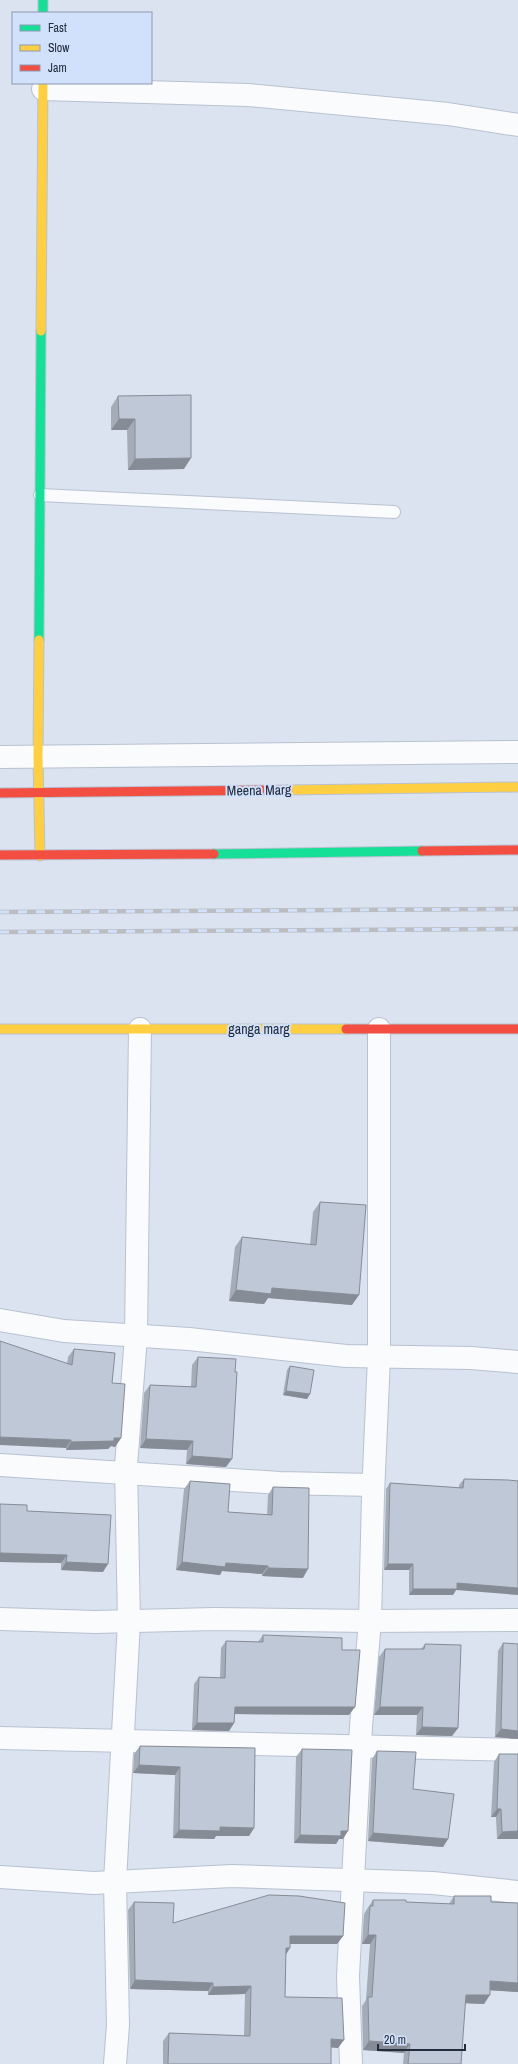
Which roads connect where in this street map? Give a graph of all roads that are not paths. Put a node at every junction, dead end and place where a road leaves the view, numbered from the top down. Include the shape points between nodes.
1 (43, 0) edge
2 (43, 12) edge
3 (43, 86) edge
4 (518, 124) edge
5 (40, 495) junction
6 (394, 512) dead end
7 (518, 752) edge
8 (0, 757) edge
9 (38, 757) junction
10 (518, 787) edge
11 (0, 793) edge
12 (39, 793) junction
13 (518, 850) edge
14 (0, 855) edge
15 (40, 856) junction
16 (0, 1029) edge
17 (140, 1029) junction
18 (379, 1029) junction
19 (518, 1029) edge
20 (0, 1320) edge
21 (136, 1336) junction
22 (379, 1357) junction
23 (518, 1362) edge
24 (0, 1465) edge
25 (126, 1472) junction
26 (373, 1485) junction
27 (0, 1619) edge
28 (518, 1620) edge
29 (129, 1622) junction
30 (370, 1622) junction
31 (0, 1738) edge
32 (124, 1742) junction
33 (360, 1746) junction
34 (518, 1750) edge
35 (0, 1877) edge
36 (352, 1880) junction
37 (116, 1882) junction
38 (518, 1892) edge
39 (115, 2064) edge
40 (351, 2064) edge

1 - 2 street
3 - 4 street via 248,95 448,114
3 - 5 street
5 - 6 lane
5 - 9 street
7 - 9 street
8 - 9 street
9 - 12 street
10 - 12 street, Meena Marg
11 - 12 street, Meena Marg
12 - 15 street
13 - 15 street
14 - 15 street
16 - 17 street, ganga marg
17 - 18 street, ganga marg
17 - 21 street
18 - 19 street, ganga marg
18 - 22 street
20 - 21 street via 64,1331
21 - 22 street
21 - 25 street
22 - 23 street via 471,1358
22 - 26 street
24 - 25 street
25 - 26 street via 280,1483
25 - 29 street
26 - 30 street
27 - 29 street
28 - 30 street
29 - 30 street via 214,1619
29 - 32 street
30 - 33 street
31 - 32 street
32 - 33 street
32 - 37 street
33 - 34 street
33 - 36 street
35 - 37 street
36 - 37 street via 232,1876
36 - 38 street via 433,1883
36 - 40 street via 348,1976
37 - 39 street via 118,2025

